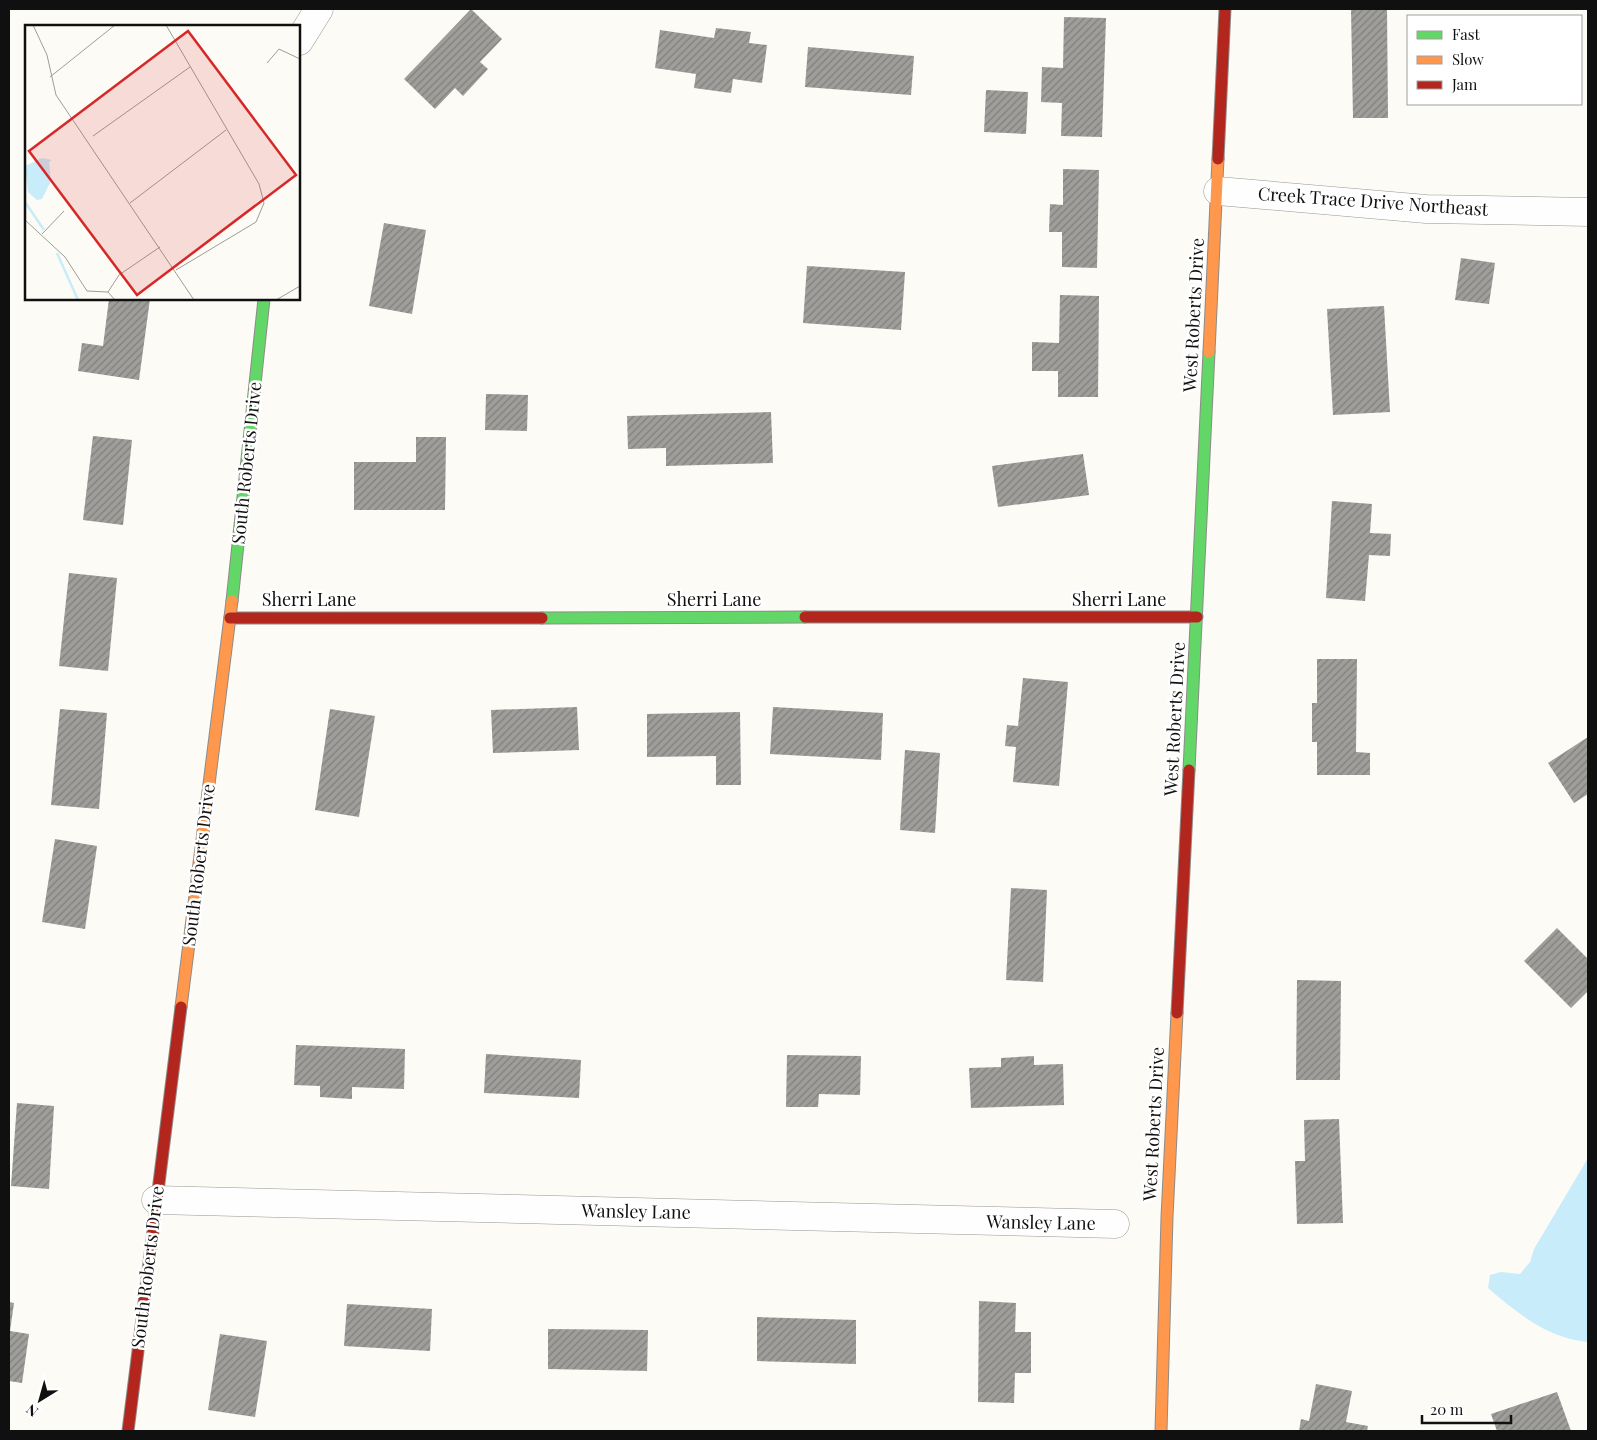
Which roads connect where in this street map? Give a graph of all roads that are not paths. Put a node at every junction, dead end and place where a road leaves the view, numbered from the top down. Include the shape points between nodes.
1 (319, 9) edge
2 (1225, 9) edge
3 (300, 40) edge
4 (1218, 191) junction
5 (1588, 212) edge
6 (264, 300) edge
7 (1197, 617) junction
8 (230, 618) junction
9 (156, 1200) junction
10 (1116, 1224) dead end
11 (128, 1431) edge
12 (1162, 1431) edge

1 - 3 street
2 - 4 street, West Roberts Drive
4 - 5 street, Creek Trace Drive Northeast via 1426,209
4 - 7 street, West Roberts Drive
6 - 8 street, South Roberts Drive
7 - 8 street, Sherri Lane
7 - 12 street, West Roberts Drive via 1167,1217
8 - 9 street, South Roberts Drive
9 - 10 street, Wansley Lane
9 - 11 street, South Roberts Drive

